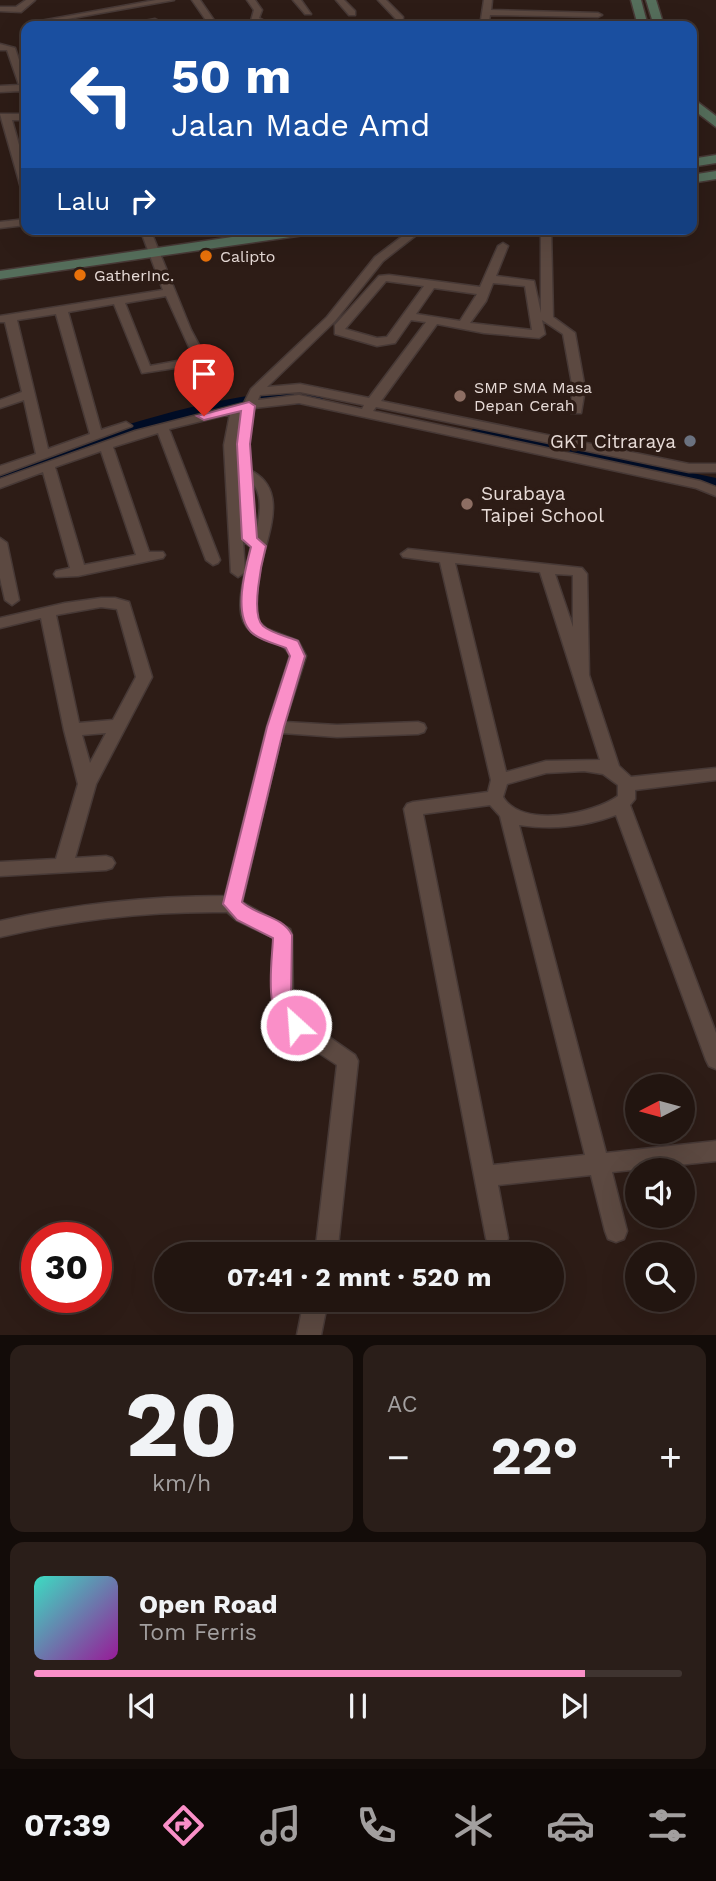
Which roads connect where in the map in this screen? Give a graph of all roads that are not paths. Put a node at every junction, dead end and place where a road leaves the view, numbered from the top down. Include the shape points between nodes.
1 (31, 0) edge
2 (170, 0) edge
3 (196, 0) edge
4 (251, 0) edge
5 (297, 0) edge
6 (340, 0) edge
7 (382, 0) edge
8 (488, 0) edge
9 (3, 4) edge
10 (637, 4) edge
11 (652, 4) edge
12 (308, 12) dead end
13 (486, 12) junction
14 (352, 13) dead end
15 (598, 15) dead end
16 (66, 21) edge
17 (211, 21) edge
18 (259, 21) edge
19 (399, 21) edge
20 (485, 21) edge
21 (642, 21) edge
22 (657, 21) edge
23 (0, 47) edge
24 (21, 79) edge
25 (0, 89) edge
26 (21, 91) edge
27 (697, 106) edge
28 (21, 115) edge
29 (2, 116) edge
30 (697, 122) edge
31 (716, 123) edge
32 (716, 138) edge
33 (17, 155) edge
34 (716, 159) edge
35 (697, 162) edge
36 (716, 176) edge
37 (697, 178) edge
38 (21, 223) edge
39 (0, 225) edge
40 (196, 235) edge
41 (234, 235) edge
42 (411, 235) edge
43 (546, 235) edge
44 (150, 241) edge
45 (503, 246) dead end
46 (0, 264) edge
47 (0, 275) edge
48 (490, 279) junction
49 (431, 284) junction
50 (170, 292) junction
51 (482, 296) junction
52 (118, 300) junction
53 (61, 309) junction
54 (410, 316) junction
55 (5, 318) edge
56 (433, 321) junction
57 (462, 326) junction
58 (484, 329) junction
59 (28, 394) junction
60 (249, 401) junction
61 (0, 404) edge
62 (370, 407) junction
63 (576, 410) dead end
64 (125, 426) dead end
65 (162, 427) junction
66 (101, 440) junction
67 (45, 459) junction
68 (716, 468) edge
69 (0, 471) edge
70 (0, 484) edge
71 (716, 492) edge
72 (0, 542) edge
73 (408, 554) dead end
74 (446, 558) junction
75 (213, 561) dead end
76 (546, 566) junction
77 (78, 571) junction
78 (238, 572) dead end
79 (61, 574) dead end
80 (12, 600) dead end
81 (48, 613) junction
82 (0, 623) edge
83 (581, 675) junction
84 (117, 726) junction
85 (275, 727) junction
86 (418, 728) dead end
87 (72, 730) junction
88 (611, 769) junction
89 (716, 774) edge
90 (88, 784) junction
91 (627, 784) junction
92 (497, 789) junction
93 (621, 805) junction
94 (508, 816) junction
95 (64, 863) junction
96 (106, 863) dead end
97 (1, 864) edge
98 (232, 904) junction
99 (0, 929) edge
100 (716, 1060) edge
101 (716, 1152) edge
102 (597, 1162) junction
103 (485, 1176) junction
104 (616, 1231) dead end
105 (497, 1238) dead end
106 (327, 1242) edge
107 (314, 1312) edge
108 (309, 1335) edge

1 - 9 street via 18,9
2 - 16 street
3 - 17 street
4 - 18 street via 258,10 254,19
5 - 12 street
6 - 14 street
7 - 19 street
8 - 13 street
10 - 11 main road
10 - 21 main road
11 - 22 main road
13 - 15 street
13 - 20 street
23 - 24 street via 11,48
25 - 26 street
27 - 31 main road
28 - 29 street
29 - 33 street
30 - 32 main road
34 - 35 main road
36 - 37 main road
38 - 39 street
40 - 44 main road
41 - 44 main road
42 - 60 street via 379,259 331,319
43 - 63 street via 548,318 569,333 579,389
44 - 46 main road
44 - 47 main road
44 - 50 street
45 - 48 street
48 - 51 street
48 - 58 street via 530,283 540,332 530,335
49 - 51 street
49 - 54 street
49 - 54 street via 378,280 339,331 388,341
50 - 52 street
50 - 52 street via 201,360 148,371
51 - 57 street
51 - 58 street
52 - 53 street
53 - 55 street
53 - 66 street
54 - 56 street
55 - 59 street
56 - 57 street
56 - 62 street
57 - 58 street
59 - 61 street
59 - 67 street
60 - 62 street via 299,399
60 - 65 street
60 - 78 street via 231,445
60 - 85 street via 245,473 250,541 259,546 251,584 251,623 288,641 298,656
62 - 68 street via 690,468
62 - 71 street
64 - 66 street
65 - 66 street
65 - 75 street
66 - 67 street
66 - 77 street via 151,556
67 - 69 street
67 - 70 street
67 - 77 street
72 - 80 street
73 - 74 street
74 - 76 street
74 - 92 street
76 - 83 street
76 - 83 street via 580,574
77 - 79 street
81 - 82 street
81 - 84 street via 111,601 124,606 144,677
81 - 87 street
83 - 88 street
84 - 87 street
84 - 90 street
85 - 86 street via 337,731
85 - 98 street
87 - 90 street
88 - 91 street
88 - 92 street via 557,765
89 - 91 street
90 - 95 street
91 - 93 street
92 - 94 street
92 - 103 street via 413,809
93 - 94 street via 573,822
93 - 100 street
94 - 102 street
95 - 96 street
95 - 97 street
98 - 99 street via 60,914
98 - 106 street via 283,935 281,998 288,1019 348,1060
101 - 102 street
102 - 103 street
102 - 104 street
103 - 105 street
107 - 108 street

